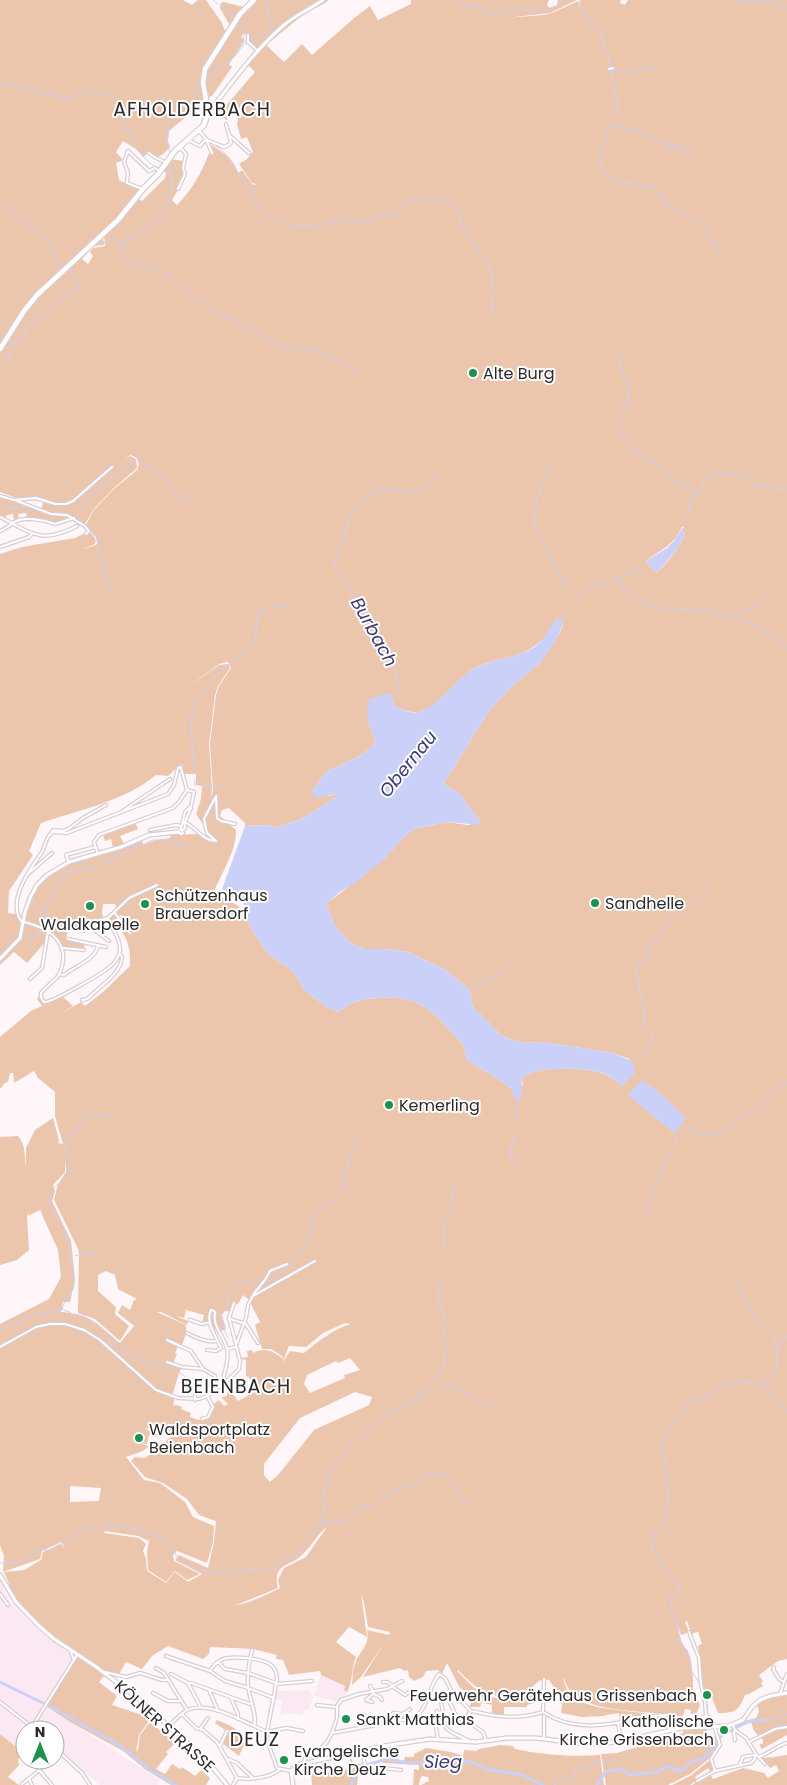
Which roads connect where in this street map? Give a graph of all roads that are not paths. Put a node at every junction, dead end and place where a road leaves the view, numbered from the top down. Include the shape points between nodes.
1 (254, 0) edge
2 (323, 0) edge
3 (248, 35) dead end
4 (258, 51) junction
5 (613, 68) dead end
6 (609, 70) dead end
7 (208, 109) junction
8 (226, 124) dead end
9 (199, 131) junction
10 (229, 135) junction
11 (206, 139) junction
12 (188, 140) junction
13 (179, 147) junction
14 (149, 153) dead end
15 (212, 153) dead end
16 (249, 153) dead end
17 (169, 159) junction
18 (160, 171) junction
19 (143, 189) junction
20 (178, 189) dead end
21 (0, 349) edge
22 (112, 467) dead end
23 (0, 496) edge
24 (14, 500) junction
25 (0, 518) edge
26 (74, 518) junction
27 (12, 524) junction
28 (77, 526) dead end
29 (0, 531) edge
30 (32, 534) junction
31 (86, 534) dead end
32 (0, 547) edge
33 (170, 779) dead end
34 (187, 790) junction
35 (106, 804) dead end
36 (122, 812) junction
37 (184, 821) junction
38 (235, 824) dead end
39 (180, 829) junction
40 (150, 830) dead end
41 (51, 834) junction
42 (95, 847) junction
43 (52, 854) dead end
44 (98, 854) junction
45 (69, 862) junction
46 (26, 876) junction
47 (157, 885) dead end
48 (114, 912) junction
49 (108, 918) junction
50 (24, 922) junction
51 (48, 931) junction
52 (130, 933) dead end
53 (68, 939) dead end
54 (109, 941) dead end
55 (47, 942) junction
56 (43, 944) dead end
57 (98, 945) junction
58 (106, 947) dead end
59 (62, 948) junction
60 (84, 950) dead end
61 (119, 954) junction
62 (0, 959) edge
63 (59, 974) junction
64 (30, 979) dead end
65 (82, 1000) dead end
66 (315, 1261) dead end
67 (287, 1264) dead end
68 (252, 1296) junction
69 (234, 1303) dead end
70 (230, 1319) junction
71 (190, 1320) dead end
72 (210, 1322) junction
73 (244, 1323) junction
74 (187, 1333) dead end
75 (167, 1340) dead end
76 (217, 1341) junction
77 (258, 1343) dead end
78 (236, 1346) junction
79 (0, 1347) edge
80 (227, 1349) junction
81 (206, 1350) dead end
82 (167, 1362) dead end
83 (203, 1369) junction
84 (215, 1376) junction
85 (223, 1376) junction
86 (223, 1384) junction
87 (185, 1388) dead end
88 (216, 1388) junction
89 (207, 1396) junction
90 (195, 1400) junction
91 (202, 1419) dead end
92 (0, 1574) edge
93 (0, 1594) edge
94 (8, 1605) dead end
95 (689, 1632) dead end
96 (68, 1648) junction
97 (252, 1650) dead end
98 (77, 1654) junction
99 (166, 1656) dead end
100 (73, 1659) junction
101 (250, 1659) junction
102 (218, 1662) junction
103 (774, 1666) dead end
104 (156, 1668) dead end
105 (210, 1671) junction
106 (104, 1672) junction
107 (248, 1673) junction
108 (171, 1674) dead end
109 (787, 1674) edge
110 (168, 1680) junction
111 (544, 1680) dead end
112 (312, 1681) dead end
113 (402, 1681) dead end
114 (383, 1682) dead end
115 (784, 1682) junction
116 (188, 1683) junction
117 (276, 1683) junction
118 (370, 1686) dead end
119 (392, 1686) junction
120 (248, 1689) junction
121 (209, 1690) junction
122 (409, 1692) dead end
123 (153, 1693) dead end
124 (373, 1693) junction
125 (787, 1693) edge
126 (780, 1694) junction
127 (447, 1696) dead end
128 (231, 1698) junction
129 (274, 1698) junction
130 (443, 1698) dead end
131 (382, 1700) dead end
132 (181, 1701) junction
133 (0, 1702) edge
134 (372, 1702) dead end
135 (251, 1705) junction
136 (317, 1705) dead end
137 (336, 1707) junction
138 (201, 1708) junction
139 (410, 1709) dead end
140 (187, 1710) junction
141 (437, 1710) dead end
142 (218, 1711) junction
143 (471, 1711) junction
144 (543, 1712) junction
145 (393, 1713) dead end
146 (182, 1714) junction
147 (402, 1714) junction
148 (365, 1716) dead end
149 (544, 1716) dead end
150 (706, 1716) junction
151 (379, 1717) dead end
152 (208, 1718) dead end
153 (711, 1718) dead end
154 (238, 1719) junction
155 (23, 1720) edge
156 (36, 1720) edge
157 (374, 1720) junction
158 (398, 1722) junction
159 (466, 1722) junction
160 (618, 1723) junction
161 (690, 1725) junction
162 (254, 1726) junction
163 (372, 1726) junction
164 (715, 1726) junction
165 (733, 1726) junction
166 (169, 1727) junction
167 (787, 1727) edge
168 (200, 1729) junction
169 (735, 1730) junction
170 (227, 1731) dead end
171 (303, 1731) dead end
172 (267, 1732) junction
173 (332, 1733) junction
174 (438, 1739) junction
175 (544, 1739) junction
176 (486, 1740) junction
177 (735, 1740) dead end
178 (469, 1741) junction
179 (621, 1742) junction
180 (749, 1742) junction
181 (787, 1743) edge
182 (220, 1746) junction
183 (361, 1751) junction
184 (755, 1754) junction
185 (65, 1757) edge
186 (758, 1757) junction
187 (227, 1759) junction
188 (304, 1763) junction
189 (740, 1764) junction
190 (765, 1764) dead end
191 (39, 1770) joint
192 (279, 1770) junction
193 (402, 1770) dead end
194 (291, 1771) junction
195 (715, 1771) junction
196 (237, 1778) junction
197 (253, 1778) junction
198 (29, 1779) junction
199 (697, 1781) dead end
200 (22, 1784) dead end
201 (32, 1785) edge
202 (52, 1785) edge
203 (90, 1785) edge
204 (227, 1785) edge
205 (233, 1785) edge
206 (292, 1785) edge

1 - 7 main road via 240,14 204,71
2 - 4 main road via 291,20
3 - 4 street via 248,41
4 - 7 main road
5 - 6 street
7 - 9 main road via 207,120
8 - 10 street
9 - 11 street
9 - 12 main road
10 - 11 street via 231,144 224,147
10 - 16 street
11 - 12 street via 200,146
11 - 15 street
12 - 13 main road
13 - 17 main road
13 - 20 street via 186,154 185,174
14 - 17 street via 154,158
17 - 18 main road
18 - 19 main road
18 - 19 street via 155,168 149,171 128,151 124,162 127,183
19 - 21 main road via 118,220 33,300
22 - 24 street via 68,504 59,505 36,498
23 - 24 street
24 - 26 street via 51,514
25 - 27 street
26 - 27 street via 55,524 48,520 30,520
26 - 31 street via 88,528 90,531
27 - 29 street
27 - 30 street
28 - 30 street via 53,535
30 - 32 street
33 - 36 street
34 - 36 street via 181,767 168,794
34 - 37 street via 194,792
34 - 42 street via 173,808 99,835 94,841
35 - 41 street via 70,828 53,830
36 - 41 street via 66,833
37 - 38 street via 207,839 216,841 207,833 204,818 216,796 217,818
37 - 39 street
37 - 39 street via 185,828
39 - 40 street via 176,825
39 - 44 main road
41 - 46 street
42 - 44 street
42 - 45 street via 64,855
43 - 46 street
44 - 45 main road
45 - 50 main road via 37,885 26,907
46 - 50 street via 16,911
47 - 48 street via 129,898
48 - 49 street
48 - 52 street
49 - 54 street via 90,927
49 - 61 street via 119,943
50 - 51 street
50 - 62 main road via 19,940
51 - 55 street
51 - 59 street
53 - 57 street
55 - 56 street
55 - 64 street via 42,968
57 - 58 street
57 - 63 street via 94,955 64,975
59 - 60 street
59 - 63 street via 63,963
61 - 63 street via 109,968 44,1002 41,993
61 - 65 street via 122,957 120,967 87,999
66 - 68 street
67 - 68 street via 270,1271
68 - 73 street
69 - 70 street
70 - 73 street
70 - 78 street
71 - 72 street via 202,1324
72 - 76 street
72 - 80 street via 210,1311 214,1310 215,1324
73 - 77 street
73 - 78 street
74 - 76 street
75 - 83 street via 191,1351
76 - 81 street via 220,1350
78 - 80 street
78 - 86 street via 240,1366
79 - 90 street via 36,1327 65,1324 100,1340 158,1391
80 - 85 street via 227,1368
82 - 83 street
83 - 84 street
84 - 85 street
84 - 88 street
85 - 86 street
86 - 88 street
87 - 90 street via 195,1389
88 - 89 street
89 - 90 street
89 - 91 street via 213,1407 208,1417
92 - 96 main road, KÖLNER STRASSE via 19,1606
93 - 94 street
95 - 150 street via 699,1658
96 - 98 main road, KÖLNER STRASSE
96 - 100 street
97 - 101 street
98 - 100 street
98 - 106 main road, KÖLNER STRASSE
99 - 105 street
100 - 156 street
101 - 102 street via 231,1657
101 - 107 street
101 - 117 street via 270,1664 277,1674
102 - 105 street
102 - 107 street via 225,1669
103 - 115 street via 779,1679
104 - 110 street
105 - 120 street via 225,1682
106 - 110 street via 126,1677 140,1673
106 - 166 main road, KÖLNER STRASSE
107 - 117 street
107 - 120 street
108 - 116 street
109 - 115 street
110 - 132 street
111 - 144 street
112 - 117 street
113 - 119 street
114 - 119 street
115 - 126 street
116 - 121 street
116 - 138 street
117 - 129 street
118 - 124 street
119 - 122 street via 405,1695
119 - 124 street
120 - 129 street
120 - 135 street
121 - 128 street
121 - 142 street
123 - 132 street via 168,1701
124 - 131 street
124 - 134 street via 366,1700
124 - 137 street via 348,1697
125 - 126 main road
126 - 165 main road via 760,1700 743,1720
127 - 159 street via 455,1714
128 - 135 street
128 - 154 street
129 - 172 street
130 - 178 street via 445,1727
132 - 140 street
133 - 155 street
135 - 162 street via 256,1720
136 - 137 street
137 - 173 street via 337,1717
138 - 140 street
138 - 142 street
139 - 147 street
140 - 146 street
141 - 174 street
142 - 154 street
143 - 144 street via 511,1716
143 - 158 street via 452,1692 445,1678 438,1674 419,1715
143 - 159 street
144 - 160 street via 572,1724 598,1726
145 - 147 street
146 - 166 street
146 - 168 street
147 - 158 street
148 - 157 street
149 - 175 street
150 - 153 street
150 - 161 street
151 - 157 street
152 - 168 street
154 - 162 street
157 - 163 street
158 - 163 street
159 - 176 street via 483,1732
160 - 161 street via 659,1714 679,1717
160 - 179 street
161 - 164 main road
161 - 179 main road
162 - 172 street
163 - 173 street
164 - 165 main road
164 - 195 street via 719,1746 710,1759
165 - 169 street
166 - 204 main road, KÖLNER STRASSE via 209,1763
167 - 180 street via 774,1729
168 - 182 street
169 - 177 street
169 - 180 street
170 - 182 street
171 - 172 street via 286,1728
172 - 192 street
173 - 188 street via 316,1753 305,1758
174 - 178 main road
174 - 183 main road
175 - 176 main road
175 - 179 main road via 588,1744
176 - 178 main road
180 - 184 street
181 - 186 street
182 - 187 street
183 - 188 main road
183 - 193 street via 368,1770
184 - 186 street
184 - 189 street via 743,1757
184 - 189 street via 752,1762
185 - 203 street
186 - 190 street
187 - 196 street
187 - 197 street via 237,1763
188 - 194 main road
189 - 195 street
191 - 198 street
191 - 202 street
192 - 194 street
192 - 197 street
194 - 206 main road
195 - 199 street
196 - 197 street
196 - 205 street
198 - 200 street
198 - 201 street

